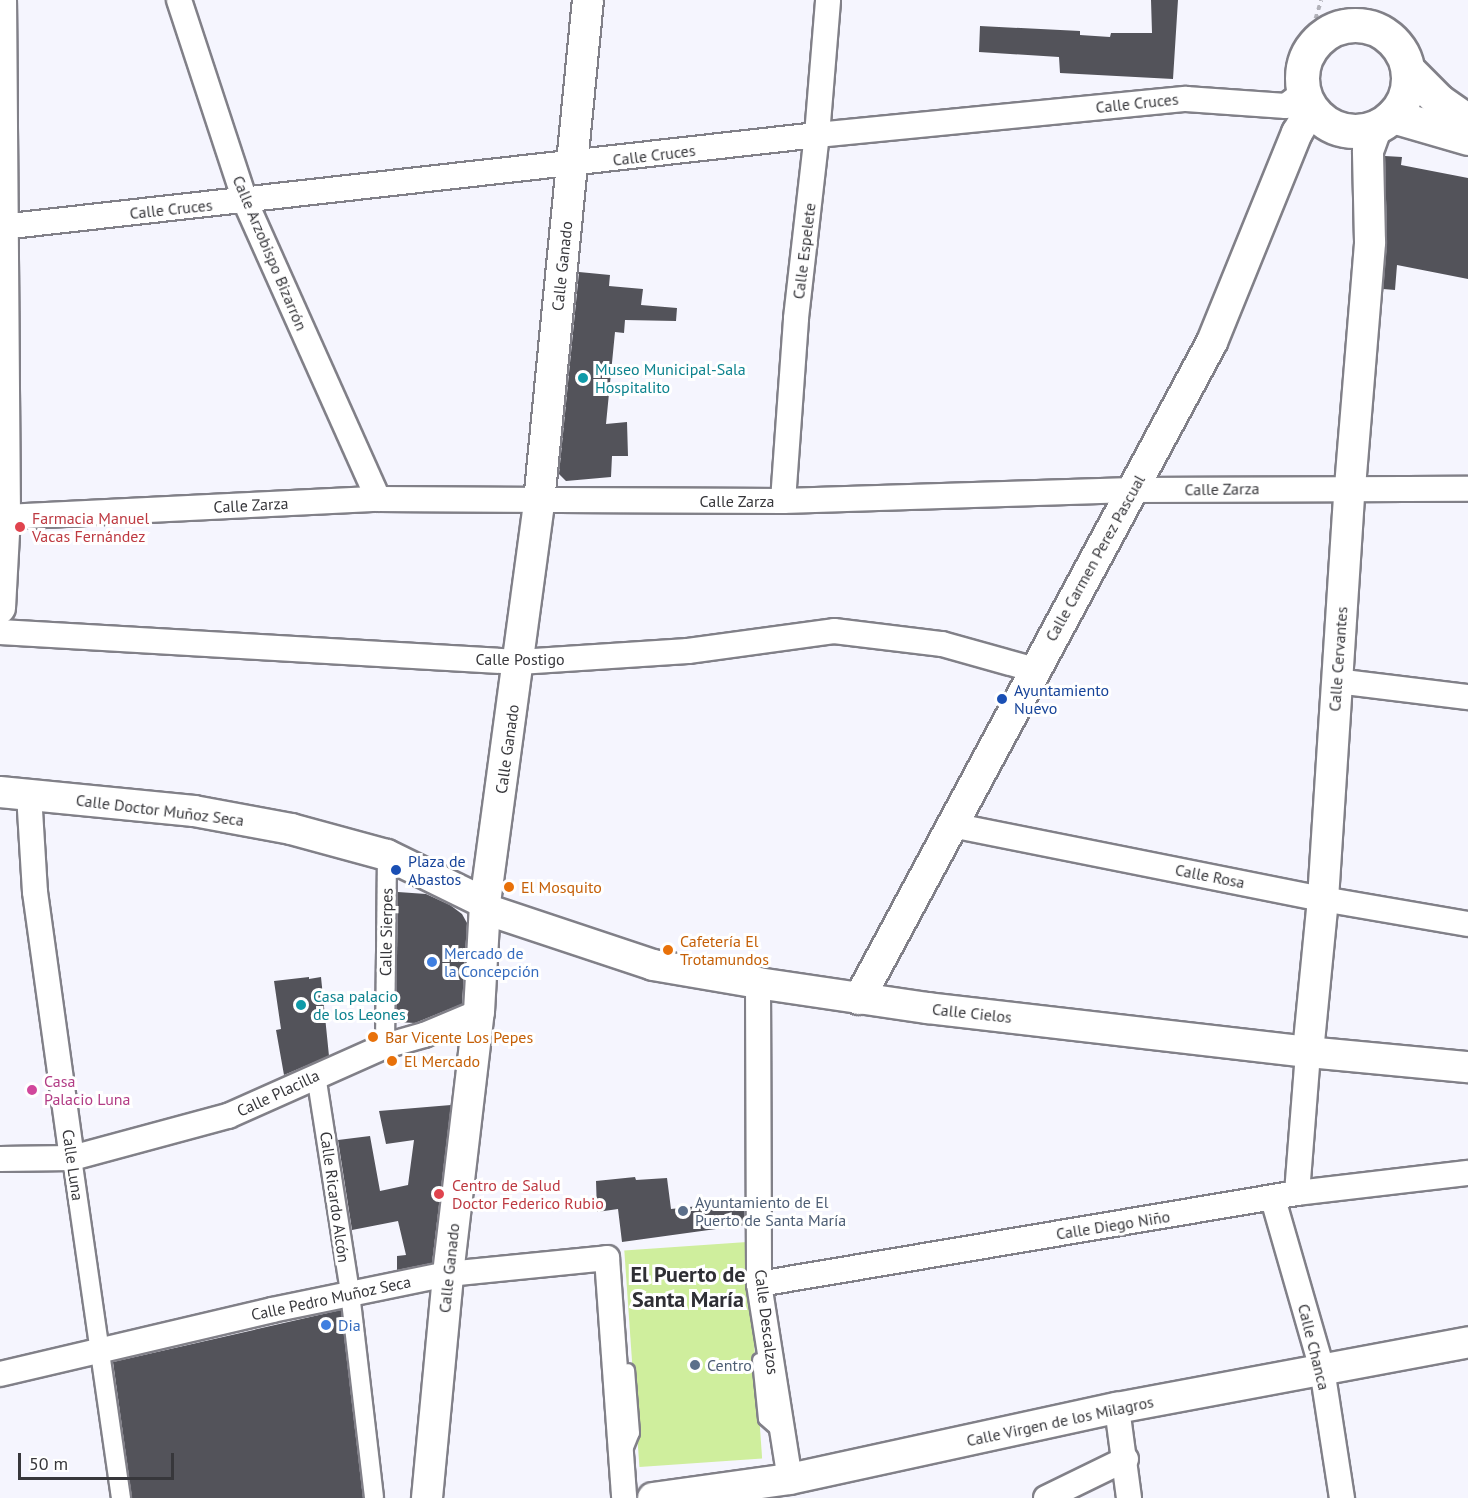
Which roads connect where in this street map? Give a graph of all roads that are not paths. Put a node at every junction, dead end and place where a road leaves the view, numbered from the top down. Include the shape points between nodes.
1 (1, 0) edge
2 (179, 0) edge
3 (588, 0) edge
4 (828, 0) edge
5 (1345, 0) edge
6 (1375, 15) edge
7 (1330, 31) junction
8 (1408, 70) junction
9 (1308, 100) junction
10 (1384, 121) junction
11 (1468, 121) edge
12 (817, 135) junction
13 (1468, 138) edge
14 (572, 165) junction
15 (245, 201) junction
16 (1, 228) edge
17 (1350, 487) junction
18 (1468, 489) edge
19 (1132, 490) junction
20 (378, 499) junction
21 (783, 501) junction
22 (539, 502) junction
23 (5, 518) junction
24 (0, 608) edge
25 (0, 632) edge
26 (519, 662) junction
27 (1035, 670) junction
28 (1337, 681) junction
29 (1468, 697) edge
30 (14, 793) edge
31 (952, 825) junction
32 (387, 855) junction
33 (1323, 899) junction
34 (485, 906) junction
35 (1468, 924) edge
36 (758, 983) junction
37 (859, 999) junction
38 (479, 1012) junction
39 (385, 1046) junction
40 (1308, 1052) junction
41 (1468, 1067) edge
42 (316, 1075) junction
43 (72, 1158) junction
44 (0, 1159) edge
45 (1468, 1173) edge
46 (1298, 1193) junction
47 (1273, 1199) junction
48 (448, 1274) junction
49 (759, 1284) junction
50 (350, 1293) junction
51 (1468, 1342) edge
52 (100, 1352) junction
53 (759, 1360) dead end
54 (1322, 1369) junction
55 (628, 1370) dead end
56 (0, 1374) edge
57 (1117, 1408) junction
58 (783, 1435) junction
59 (1126, 1459) junction
60 (621, 1462) junction
61 (790, 1479) junction
62 (121, 1498) edge
63 (374, 1498) edge
64 (427, 1498) edge
65 (624, 1498) edge
66 (652, 1498) edge
67 (1046, 1498) edge
68 (1130, 1498) edge
69 (1342, 1498) edge

1 - 16 street
2 - 15 street, Calle Arzobispo Bizarrón
3 - 14 street, Calle Ganado
4 - 12 street, Calle Espelete
5 - 7 main road
6 - 7 main road via 1363,25
6 - 8 main road
7 - 9 main road via 1307,56 1302,73
8 - 10 main road via 1408,87 1402,103
8 - 11 main road via 1439,101
9 - 10 main road via 1325,121 1341,129 1359,131
9 - 12 street, Calle Cruces via 1286,106 1186,99
9 - 19 street, Calle Carmen Perez Pascual via 1212,342
10 - 13 main road
10 - 17 street, Calle Cervantes via 1368,151 1370,242
12 - 14 street, Calle Cruces
12 - 21 street, Calle Espelete via 796,318
14 - 15 street, Calle Cruces
14 - 22 street, Calle Ganado
15 - 16 street, Calle Cruces
15 - 20 street, Calle Arzobispo Bizarrón
16 - 23 street
17 - 18 street, Calle Zarza
17 - 19 street, Calle Zarza
17 - 28 street, Calle Cervantes
19 - 21 street, Calle Zarza
19 - 27 street, Calle Carmen Perez Pascual
20 - 22 street, Calle Zarza
20 - 23 street, Calle Zarza
21 - 22 street, Calle Zarza
22 - 26 street, Calle Ganado
23 - 24 street
25 - 26 street, Calle Postigo
26 - 27 street, Calle Postigo via 688,651 834,632 942,644
26 - 34 street, Calle Ganado
27 - 31 street, Calle Carmen Perez Pascual
28 - 29 street
28 - 33 street, Calle Cervantes
30 - 32 street, Calle Doctor Muñoz Seca via 194,811 291,829
30 - 43 street, Calle Luna via 35,892
31 - 33 street, Calle Rosa
31 - 37 street, Calle Carmen Perez Pascual
32 - 34 street, Calle Doctor Muñoz Seca
32 - 39 street, Calle Sierpes
33 - 35 street, Calle Rosa
33 - 40 street, Calle Cervantes
34 - 36 street, Calle Cielos via 653,964
34 - 38 street, Calle Ganado
36 - 37 street, Calle Cielos
36 - 49 street, Calle Descalzos
37 - 40 street, Calle Cielos
38 - 39 street, Calle Placilla
38 - 48 street, Calle Ganado
39 - 42 street, Calle Placilla
40 - 41 street, Calle Cielos
40 - 46 street, Calle Cervantes
42 - 43 street, Calle Placilla via 228,1116
42 - 50 street, Calle Ricardo Alcón
43 - 44 street, Calle Placilla
43 - 52 street, Calle Luna
45 - 46 street, Calle Diego Niño
46 - 47 street, Calle Diego Niño
47 - 49 street, Calle Diego Niño
47 - 54 street, Calle Chanca
48 - 50 street, Calle Pedro Muñoz Seca
48 - 60 street, Calle Pedro Muñoz Seca via 607,1258
48 - 64 street, Calle Ganado
49 - 58 street, Calle Descalzos
50 - 52 street, Calle Pedro Muñoz Seca
50 - 63 street, Calle Ricardo Alcón
51 - 54 street, Calle Virgen de los Milagros
52 - 56 street, Calle Pedro Muñoz Seca
52 - 62 street, Calle Luna
53 - 58 lane via 765,1419
54 - 57 street, Calle Virgen de los Milagros
54 - 69 street, Calle Chanca
55 - 60 lane via 633,1433
57 - 59 street
57 - 61 street, Calle Virgen de los Milagros
58 - 61 street, Calle Descalzos
59 - 67 street
59 - 68 street
60 - 65 street, Calle Pedro Muñoz Seca
61 - 66 street, Calle Virgen de los Milagros

